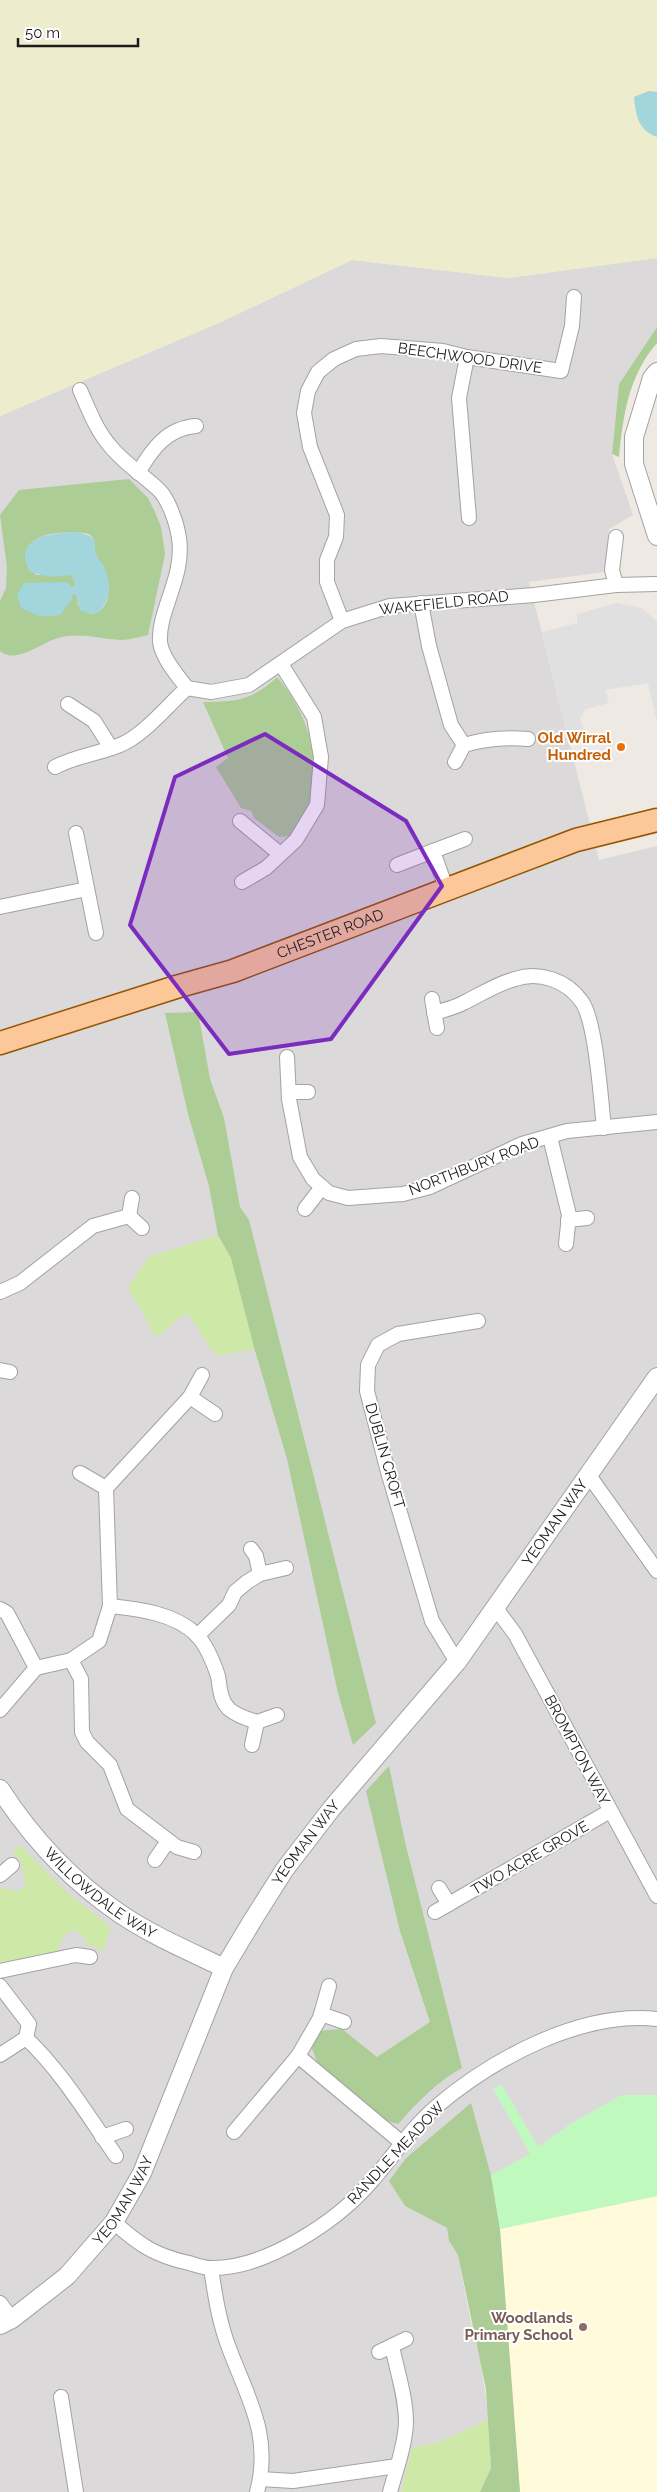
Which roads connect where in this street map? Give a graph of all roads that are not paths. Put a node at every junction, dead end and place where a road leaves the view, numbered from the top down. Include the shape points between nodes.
1 (574, 298) dead end
2 (467, 357) junction
3 (657, 372) edge
4 (80, 390) dead end
5 (187, 423) dead end
6 (138, 472) junction
7 (469, 518) dead end
8 (657, 536) edge
9 (616, 537) dead end
10 (657, 584) edge
11 (616, 585) junction
12 (421, 603) junction
13 (342, 621) junction
14 (281, 664) junction
15 (187, 688) junction
16 (68, 704) dead end
17 (528, 739) dead end
18 (464, 745) junction
19 (110, 748) junction
20 (455, 762) dead end
21 (55, 767) dead end
22 (240, 820) dead end
23 (657, 820) edge
24 (76, 834) dead end
25 (465, 839) dead end
26 (433, 851) junction
27 (280, 854) junction
28 (397, 865) dead end
29 (242, 882) dead end
30 (446, 888) junction
31 (87, 889) junction
32 (0, 907) edge
33 (96, 933) dead end
34 (437, 1028) dead end
35 (0, 1043) edge
36 (287, 1057) dead end
37 (289, 1092) junction
38 (308, 1092) dead end
39 (657, 1122) edge
40 (604, 1128) junction
41 (550, 1137) junction
42 (322, 1187) junction
43 (132, 1198) dead end
44 (305, 1209) dead end
45 (129, 1216) junction
46 (587, 1218) dead end
47 (568, 1220) junction
48 (142, 1228) dead end
49 (566, 1244) dead end
50 (0, 1292) edge
51 (478, 1321) dead end
52 (202, 1376) dead end
53 (657, 1377) edge
54 (190, 1397) junction
55 (216, 1414) dead end
56 (80, 1473) dead end
57 (588, 1474) junction
58 (106, 1488) junction
59 (251, 1549) dead end
60 (286, 1568) dead end
61 (657, 1571) edge
62 (260, 1574) junction
63 (110, 1606) junction
64 (495, 1606) junction
65 (0, 1608) edge
66 (197, 1636) junction
67 (71, 1660) junction
68 (457, 1662) junction
69 (36, 1668) junction
70 (0, 1710) edge
71 (276, 1715) dead end
72 (257, 1722) junction
73 (252, 1745) dead end
74 (0, 1790) edge
75 (610, 1811) junction
76 (168, 1842) junction
77 (194, 1852) dead end
78 (156, 1860) dead end
79 (12, 1865) dead end
80 (0, 1875) edge
81 (439, 1888) dead end
82 (657, 1896) edge
83 (449, 1904) junction
84 (435, 1912) dead end
85 (90, 1957) dead end
86 (224, 1968) junction
87 (0, 1972) edge
88 (0, 1986) edge
89 (330, 1986) dead end
90 (321, 2014) junction
91 (657, 2019) edge
92 (344, 2022) dead end
93 (26, 2038) junction
94 (0, 2056) edge
95 (298, 2056) junction
96 (126, 2130) dead end
97 (234, 2132) dead end
98 (102, 2137) junction
99 (402, 2143) junction
100 (116, 2156) dead end
101 (114, 2222) junction
102 (211, 2268) junction
103 (0, 2303) edge
104 (6, 2322) edge
105 (406, 2339) dead end
106 (60, 2397) dead end
107 (397, 2466) junction
108 (259, 2485) edge
109 (76, 2492) edge
110 (390, 2492) edge

1 - 2 street, BEECHWOOD DRIVE via 572,326 561,371
2 - 7 street via 459,398
2 - 13 street, BEECHWOOD DRIVE via 443,351 381,346 356,349 334,359 318,372 308,391 304,413 306,432 337,515 336,537 327,560 327,582
3 - 8 street via 652,378 634,437 634,464
4 - 6 street via 96,426 111,447
5 - 6 street via 158,444
6 - 15 street via 160,491 171,511 179,538 177,576 160,643
9 - 11 street via 612,570
10 - 11 street, WAKEFIELD ROAD
11 - 12 street, WAKEFIELD ROAD
12 - 13 street, WAKEFIELD ROAD via 390,606
12 - 18 street via 451,725
13 - 14 street, WAKEFIELD ROAD
14 - 15 street, WAKEFIELD ROAD via 249,685 211,692
14 - 27 street via 314,717 321,757 317,805 296,840
15 - 19 street via 132,739
16 - 19 street via 94,721
17 - 18 street via 478,741
18 - 20 street
19 - 21 street
22 - 27 street
23 - 30 main road, CHESTER ROAD via 576,840
24 - 31 street
25 - 26 street
26 - 28 street
26 - 30 street
27 - 29 street via 266,868
30 - 35 main road, CHESTER ROAD via 233,971
31 - 32 street
31 - 33 street
34 - 40 street via 433,1006 462,1004 516,978 552,979 568,987 582,1003 589,1022
36 - 37 street, NORTHBURY ROAD
37 - 38 street
37 - 42 street, NORTHBURY ROAD via 300,1157 313,1179
39 - 40 street, NORTHBURY ROAD
40 - 41 street, NORTHBURY ROAD via 581,1128
41 - 42 street, NORTHBURY ROAD via 522,1144 430,1187 402,1194 348,1198 329,1194
41 - 47 street
42 - 44 street
43 - 45 street
45 - 48 street
45 - 50 street via 93,1226 20,1283
46 - 47 street
47 - 49 street
51 - 68 street, DUBLIN CROFT via 398,1334 378,1345 368,1365 367,1390 432,1621
52 - 54 street
53 - 57 street, YEOMAN WAY
54 - 55 street
54 - 58 street
56 - 58 street
57 - 61 street
57 - 64 street, YEOMAN WAY
58 - 63 street
59 - 62 street
60 - 62 street
62 - 66 street via 235,1592 229,1605
63 - 66 street via 156,1613
63 - 67 street via 99,1641
64 - 68 street, YEOMAN WAY
64 - 75 street, BROMPTON WAY via 515,1634
65 - 69 street via 7,1613
66 - 72 street via 214,1668 227,1708
67 - 69 street
67 - 76 street via 81,1679 82,1732 87,1742 110,1765 127,1809
68 - 86 street, YEOMAN WAY via 326,1816 286,1870
69 - 70 street
71 - 72 street
72 - 73 street
74 - 86 street, WILLOWDALE WAY via 45,1848 94,1895 154,1934
75 - 82 street, BROMPTON WAY
75 - 83 street, TWO ACRE GROVE
76 - 77 street
76 - 78 street
79 - 80 street
81 - 83 street
83 - 84 street, TWO ACRE GROVE
85 - 87 street via 76,1955
86 - 101 street, YEOMAN WAY via 142,2173
88 - 93 street via 29,2024
89 - 90 street
90 - 92 street
90 - 95 street
91 - 99 street, RANDLE MEADOW via 604,2021 550,2036 499,2062 437,2106
93 - 94 street
93 - 98 street via 65,2084
95 - 97 street
95 - 99 street
96 - 98 street
98 - 100 street
99 - 102 street, RANDLE MEADOW via 370,2183 325,2224 300,2240 250,2262
101 - 102 street, RANDLE MEADOW via 138,2243 164,2258
101 - 104 street, YEOMAN WAY via 67,2276
102 - 108 street via 228,2346 255,2410 261,2445
103 - 104 street
105 - 107 street via 385,2349 405,2411 406,2425
106 - 109 street
107 - 108 street
107 - 110 street

